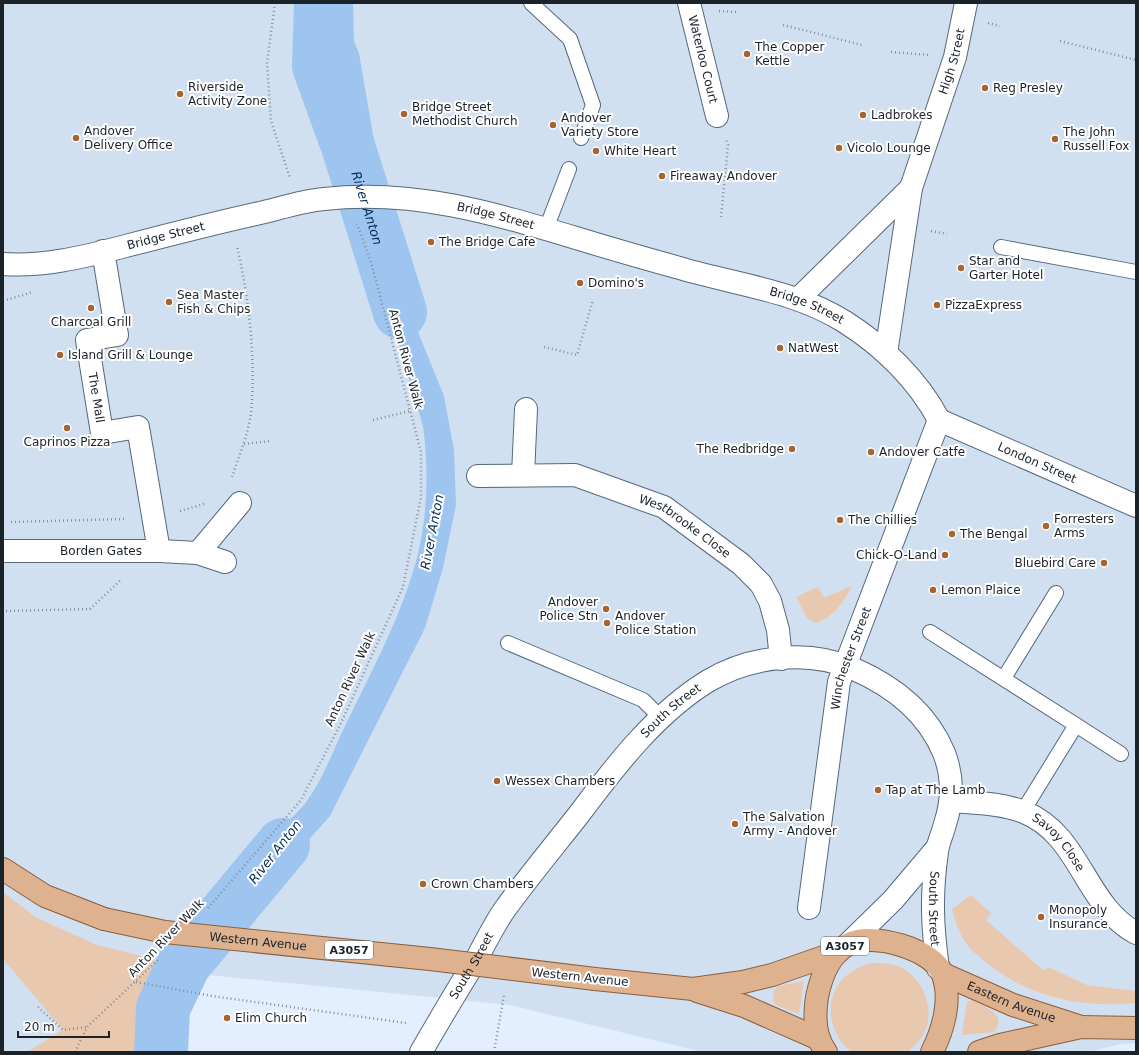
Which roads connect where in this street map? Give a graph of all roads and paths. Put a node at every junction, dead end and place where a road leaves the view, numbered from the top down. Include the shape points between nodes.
1 (275, 3) edge
2 (531, 3) edge
3 (689, 3) edge
4 (966, 3) edge
5 (783, 25) dead end
6 (1060, 42) dead end
7 (862, 45) dead end
8 (891, 52) dead end
9 (955, 57) junction
10 (1136, 60) edge
11 (716, 116) joint
12 (581, 138) dead end
13 (569, 169) dead end
14 (911, 188) junction
15 (298, 204) junction
16 (721, 217) dead end
17 (546, 229) junction
18 (358, 233) dead end
19 (1001, 247) dead end
20 (103, 252) junction
21 (240, 257) dead end
22 (3, 264) edge
23 (1136, 272) edge
24 (798, 299) junction
25 (594, 300) dead end
26 (544, 347) dead end
27 (886, 352) junction
28 (526, 409) dead end
29 (410, 411) junction
30 (373, 420) dead end
31 (939, 420) junction
32 (271, 441) dead end
33 (244, 444) junction
34 (523, 475) junction
35 (478, 476) dead end
36 (230, 484) dead end
37 (211, 502) dead end
38 (240, 503) dead end
39 (1136, 506) edge
40 (153, 518) junction
41 (4, 522) edge
42 (3, 551) edge
43 (159, 551) junction
44 (198, 553) junction
45 (225, 562) dead end
46 (126, 575) dead end
47 (1056, 593) dead end
48 (6, 611) dead end
49 (930, 632) dead end
50 (508, 643) dead end
51 (782, 658) junction
52 (845, 665) junction
53 (1004, 678) junction
54 (662, 718) junction
55 (1076, 725) junction
56 (1121, 754) dead end
57 (951, 801) junction
58 (1023, 811) junction
59 (937, 848) junction
60 (3, 869) edge
61 (809, 908) dead end
62 (204, 913) dead end
63 (1136, 934) edge
64 (843, 948) junction
65 (162, 956) dead end
66 (941, 971) junction
67 (136, 982) junction
68 (693, 989) junction
69 (38, 1007) dead end
70 (87, 1027) junction
71 (436, 1027) junction
72 (1081, 1027) junction
73 (1136, 1028) edge
74 (822, 1047) edge
75 (75, 1052) edge
76 (421, 1052) edge
77 (932, 1052) edge
78 (979, 1052) edge

1 - 15 path via 267,63 271,121
2 - 12 lane via 570,39 593,105
3 - 11 street, Waterloo Court
4 - 9 street, High Street
5 - 7 path
6 - 10 path
8 - 9 path
9 - 14 street, High Street
11 - 16 path via 728,145
13 - 17 lane
14 - 24 street, High Street
14 - 27 street, High Street
15 - 17 street, Bridge Street via 324,199 352,198 388,198 456,204
15 - 20 street, Bridge Street
17 - 24 street, Bridge Street via 714,278 761,287
18 - 29 path, Anton River Walk via 371,262
19 - 23 lane
20 - 22 street, Bridge Street via 43,264
20 - 40 street, The Mall via 117,335 87,340 102,433 138,428
21 - 33 path via 251,341 251,413
24 - 27 street, Bridge Street via 846,322
25 - 26 path via 577,355
27 - 31 street, Bridge Street via 916,386
28 - 34 street
29 - 30 path
29 - 62 path, Anton River Walk via 421,452 421,497 403,587 341,723 301,800
31 - 39 street, London Street
31 - 52 street, Winchester Street
32 - 33 path
33 - 36 path
34 - 35 street, Westbrooke Close
34 - 51 street, Westbrooke Close via 575,474 664,507 741,564 760,584 770,601
37 - 40 path
38 - 44 street
40 - 41 path
40 - 43 street, The Mall
42 - 43 street, Borden Gates
43 - 44 street, Borden Gates
44 - 45 street, Borden Gates
46 - 48 path via 90,609
47 - 53 lane
49 - 53 lane
50 - 54 lane via 643,700
51 - 52 street, South Street via 825,659
51 - 54 street, South Street via 724,673 694,691
52 - 57 street, South Street via 892,689 930,725 949,768
52 - 61 street, Winchester Street via 838,690
53 - 55 lane
54 - 71 street, South Street via 602,783 505,910
55 - 56 lane
55 - 58 lane
57 - 58 street, Savoy Close
57 - 59 street, South Street
58 - 63 street, Savoy Close via 1059,836 1070,848 1102,903
59 - 64 street, South Street via 893,900
59 - 66 street, South Street via 932,908
60 - 68 main road, Western Avenue / A3057, bridge via 45,896 104,919 165,932
64 - 66 main road, A3057 via 860,940 890,942 926,956
64 - 68 main road, Western Avenue / A3057 via 772,975
64 - 74 main road, A3057 via 829,964 819,988 815,1023
65 - 67 path, Anton River Walk
66 - 72 main road, Eastern Avenue / A3057 via 1013,1005
66 - 77 main road via 946,1003 939,1037
67 - 70 path, Anton River Walk
67 - 71 path via 212,996
68 - 74 main road, Western Avenue / A3057 via 744,1006
69 - 70 path via 63,1030
70 - 75 path, Anton River Walk
71 - 76 street, South Street
72 - 73 main road, Eastern Avenue / A3057
72 - 78 main road, Eastern Avenue / A3057 via 1015,1041

